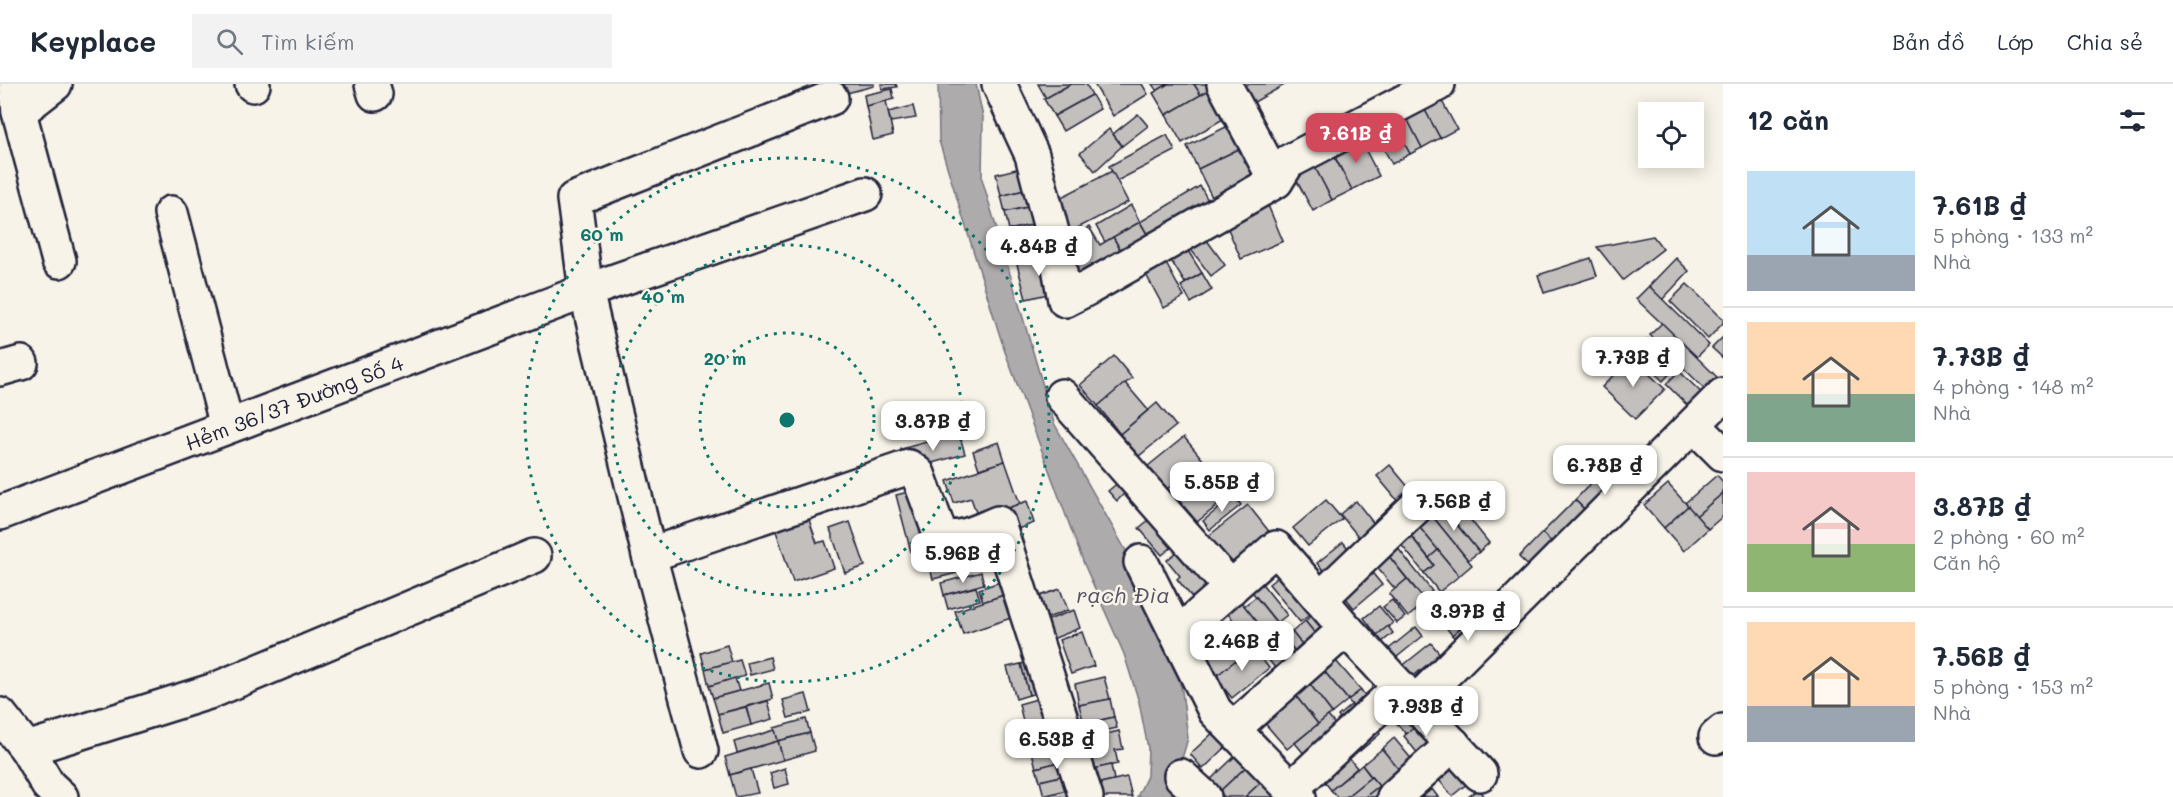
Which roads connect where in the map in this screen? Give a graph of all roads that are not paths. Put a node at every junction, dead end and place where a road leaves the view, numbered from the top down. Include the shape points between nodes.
1 (55, 84) edge
2 (999, 84) edge
3 (1224, 84) edge
4 (1438, 84) edge
5 (17, 98) edge
6 (831, 98) dead end
7 (1276, 181) junction
8 (866, 194) dead end
9 (171, 213) dead end
10 (59, 261) dead end
11 (586, 291) junction
12 (1723, 395) edge
13 (1062, 396) dead end
14 (1694, 425) junction
15 (227, 426) junction
16 (1723, 454) edge
17 (1419, 504) dead end
18 (0, 513) edge
19 (650, 555) junction
20 (534, 556) dead end
21 (1142, 562) dead end
22 (1231, 588) junction
23 (1321, 598) junction
24 (1346, 629) junction
25 (1178, 634) junction
26 (1407, 695) junction
27 (0, 715) edge
28 (1233, 729) junction
29 (1454, 744) junction
30 (27, 749) junction
31 (700, 751) dead end
32 (1480, 774) dead end
33 (1295, 793) edge
34 (61, 797) edge
35 (1086, 797) edge
36 (1394, 797) edge

1 - 5 street
2 - 7 street via 1032,155 1065,300
3 - 7 street
4 - 7 street via 1288,162
5 - 10 street
6 - 11 street via 574,199
8 - 11 street, Hẻm 36/37 Đường Số 4
9 - 15 street
11 - 15 street, Hẻm 36/37 Đường Số 4
11 - 19 street
12 - 14 street
13 - 22 street
14 - 16 street
14 - 26 street
15 - 18 street, Hẻm 36/37 Đường Số 4
17 - 23 street
19 - 31 street
19 - 35 street via 912,468 943,536 961,536 998,523
20 - 30 street via 212,691
21 - 25 street
22 - 23 street via 1276,548
22 - 25 street
23 - 24 street
24 - 26 street
24 - 28 street
25 - 28 street via 1215,711
26 - 29 street
26 - 33 street
27 - 30 street
28 - 33 street
29 - 32 street
29 - 36 street
30 - 34 street via 48,785

